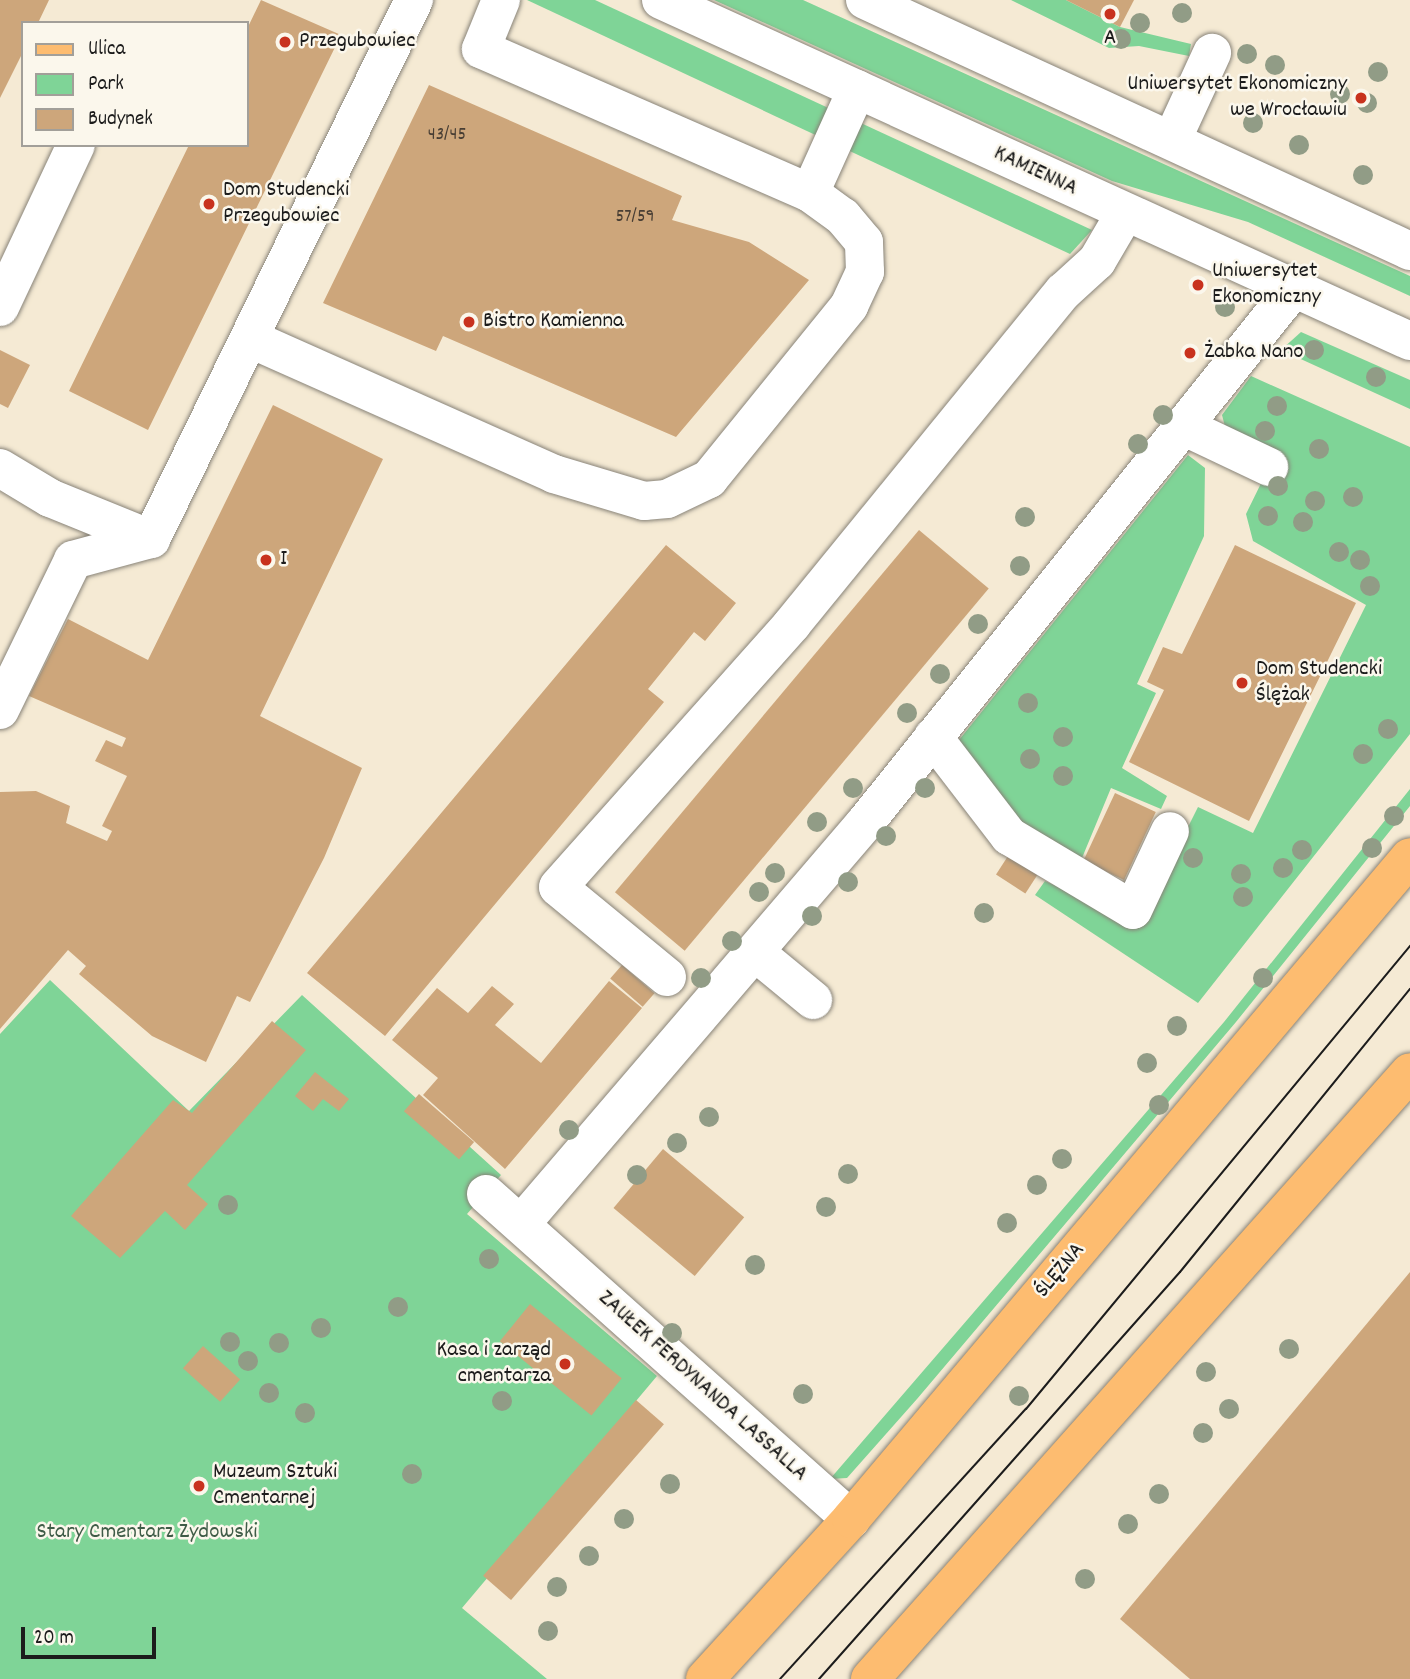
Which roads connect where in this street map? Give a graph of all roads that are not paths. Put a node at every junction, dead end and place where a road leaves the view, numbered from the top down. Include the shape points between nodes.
1 (414, 0) edge
2 (502, 0) edge
3 (661, 0) edge
4 (865, 0) edge
5 (1212, 52) dead end
6 (857, 89) junction
7 (1172, 140) junction
8 (75, 147) edge
9 (810, 193) junction
10 (1125, 213) junction
11 (1410, 251) edge
12 (1295, 287) junction
13 (0, 307) edge
14 (251, 339) junction
15 (1410, 341) edge
16 (1187, 428) junction
17 (1269, 467) dead end
18 (0, 468) edge
19 (151, 539) junction
20 (0, 710) edge
21 (933, 737) junction
22 (1170, 831) dead end
23 (1410, 857) edge
24 (756, 953) junction
25 (667, 977) dead end
26 (813, 1000) dead end
27 (1410, 1072) edge
28 (486, 1195) dead end
29 (521, 1224) junction
30 (851, 1519) junction
31 (705, 1679) edge
32 (870, 1679) edge

1 - 14 street
2 - 9 street via 481,49
3 - 6 street, KAMIENNA
4 - 7 street
5 - 7 street
6 - 9 street
6 - 10 street, KAMIENNA
7 - 11 street
8 - 13 street
9 - 14 street via 864,242 864,272 849,306 709,479 667,499 645,501 554,474
10 - 12 street, KAMIENNA
10 - 25 street via 1097,261 1063,292 792,624 558,887
12 - 15 street, KAMIENNA
12 - 16 street
14 - 19 street
16 - 17 street
16 - 21 street
18 - 19 street via 50,498
19 - 20 street via 73,559
21 - 22 street via 1009,836 1133,910
21 - 24 street
23 - 30 main road, ŚLĘŻNA
24 - 26 street
24 - 29 street
27 - 32 main road
28 - 29 street, ZAUŁEK FERDYNANDA LASSALLA
29 - 30 street, ZAUŁEK FERDYNANDA LASSALLA
30 - 31 main road, ŚLĘŻNA

